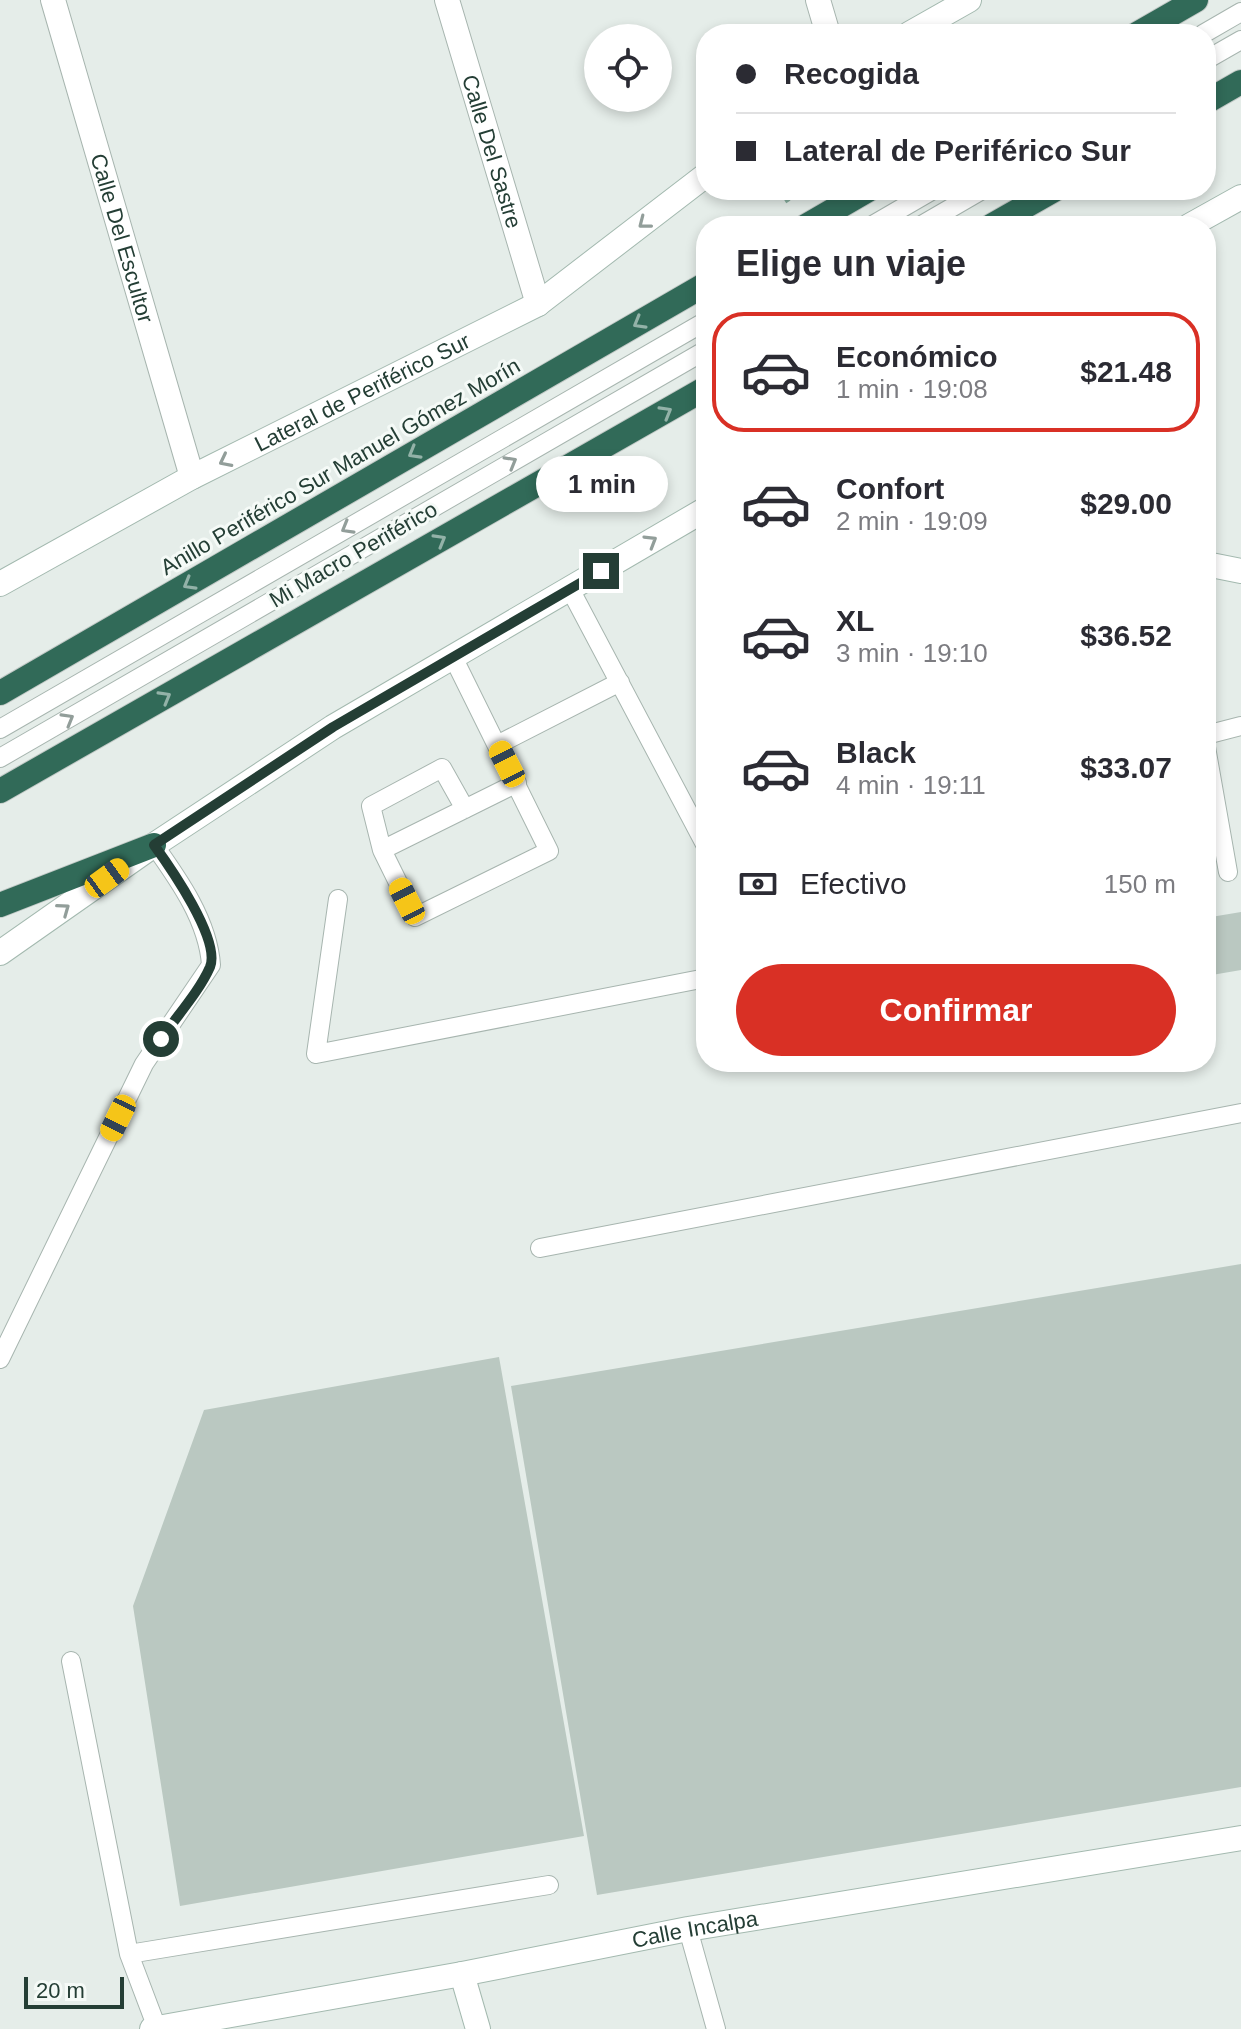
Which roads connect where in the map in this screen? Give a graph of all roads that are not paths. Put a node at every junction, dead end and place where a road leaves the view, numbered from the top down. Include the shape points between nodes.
1 (53, 0) edge
2 (447, 0) edge
3 (818, 0) edge
4 (969, 0) edge
5 (1196, 0) edge
6 (1241, 12) edge
7 (825, 24) edge
8 (927, 24) edge
9 (1154, 24) edge
10 (1216, 26) edge
11 (1241, 40) edge
12 (1216, 54) edge
13 (1241, 82) edge
14 (1216, 96) edge
15 (696, 183) edge
16 (1241, 197) edge
17 (851, 200) edge
18 (916, 200) edge
19 (965, 200) edge
20 (1036, 200) edge
21 (823, 216) edge
22 (888, 216) edge
23 (937, 216) edge
24 (1008, 216) edge
25 (1207, 216) edge
26 (696, 290) edge
27 (538, 304) junction
28 (696, 327) edge
29 (696, 356) edge
30 (696, 394) edge
31 (192, 477) junction
32 (696, 515) edge
33 (1216, 566) edge
34 (1241, 571) edge
35 (0, 584) edge
36 (570, 589) junction
37 (453, 657) junction
38 (620, 682) junction
39 (0, 693) edge
40 (1241, 726) edge
41 (0, 729) edge
42 (1216, 732) edge
43 (497, 745) junction
44 (0, 758) edge
45 (517, 783) junction
46 (0, 791) edge
47 (1216, 804) edge
48 (465, 809) junction
49 (696, 827) edge
50 (154, 845) junction
51 (382, 850) junction
52 (1228, 872) dead end
53 (338, 899) dead end
54 (0, 905) edge
55 (0, 953) edge
56 (696, 980) edge
57 (1241, 1113) edge
58 (540, 1248) dead end
59 (0, 1359) edge
60 (71, 1661) dead end
61 (1241, 1838) edge
62 (549, 1885) dead end
63 (688, 1929) junction
64 (129, 1954) junction
65 (462, 1974) junction
66 (154, 2029) edge
67 (478, 2029) edge
68 (716, 2029) edge

1 - 31 street, Calle Del Escultor
2 - 27 street, Calle Del Sastre
3 - 7 street
4 - 8 street
5 - 9 highway
6 - 10 lane
11 - 12 lane
13 - 14 highway
15 -> 27 street, Lateral de Periférico Sur
16 - 25 street
17 - 21 highway
18 - 22 lane
19 - 23 lane
20 - 24 highway
26 -> 39 highway, Anillo Periférico Sur Manuel Gómez Morín
27 -> 31 street, Lateral de Periférico Sur
28 -> 41 lane, Mi Macro Periférico
44 -> 29 lane, Mi Macro Periférico
46 -> 30 highway
31 - 35 street, Lateral de Periférico Sur
36 -> 32 street
33 - 34 street
36 - 37 street
36 - 38 lane
37 - 43 lane
37 - 50 street via 333,727
38 - 43 lane
38 - 49 lane
40 - 42 lane
43 - 45 lane
45 - 48 lane
45 - 51 lane via 549,851 415,917
47 - 52 lane
48 - 51 lane
48 - 51 lane via 442,768 371,806
50 - 54 highway
55 -> 50 street
50 - 59 lane via 183,885 210,947 211,965 144,1064
53 - 56 lane via 316,1054
57 - 58 lane
60 - 64 lane
61 - 63 street, Calle Incalpa
62 - 64 lane
63 - 65 street, Calle Incalpa
63 - 68 lane
64 - 66 lane
65 - 66 street, Calle Incalpa
65 - 67 street

